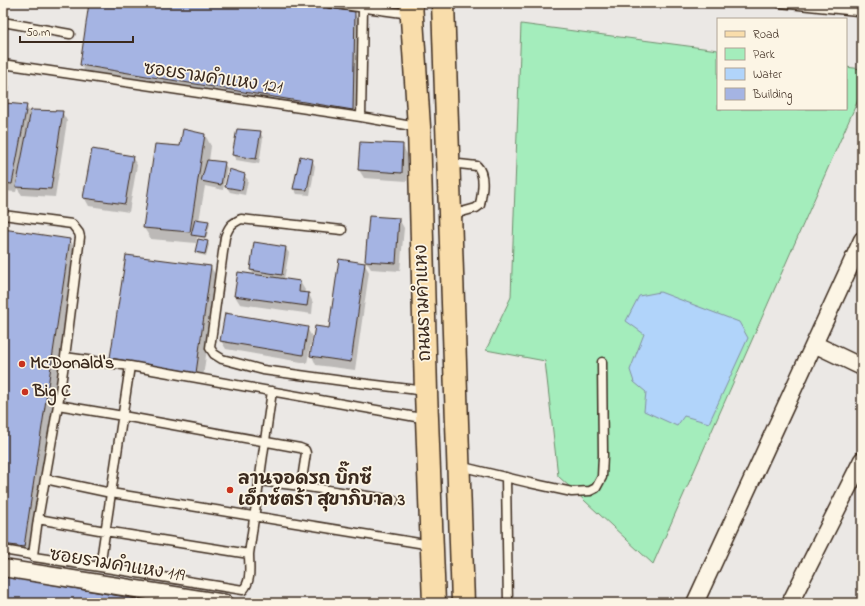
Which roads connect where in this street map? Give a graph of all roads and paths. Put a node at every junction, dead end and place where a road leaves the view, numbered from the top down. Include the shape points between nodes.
1 (329, 3) edge
2 (443, 3) edge
3 (780, 3) edge
4 (363, 8) junction
5 (411, 9) edge
6 (862, 9) edge
7 (3, 22) edge
8 (70, 34) dead end
9 (3, 64) edge
10 (361, 117) junction
11 (419, 127) junction
12 (449, 163) junction
13 (3, 215) edge
14 (450, 215) junction
15 (342, 230) dead end
16 (862, 240) edge
17 (814, 344) junction
18 (65, 357) junction
19 (602, 362) dead end
20 (130, 366) junction
21 (862, 367) edge
22 (272, 391) junction
23 (426, 392) junction
24 (58, 405) junction
25 (123, 416) junction
26 (428, 419) junction
27 (265, 441) junction
28 (862, 460) edge
29 (458, 466) junction
30 (506, 477) junction
31 (45, 479) junction
32 (259, 481) junction
33 (301, 486) junction
34 (111, 492) junction
35 (394, 500) dead end
36 (254, 515) junction
37 (38, 519) junction
38 (105, 531) junction
39 (432, 545) junction
40 (3, 550) edge
41 (33, 554) junction
42 (249, 554) junction
43 (100, 567) junction
44 (3, 568) edge
45 (225, 603) edge
46 (434, 603) edge
47 (463, 603) edge
48 (508, 603) edge
49 (695, 603) edge
50 (790, 603) edge

1 - 4 lane
2 - 12 main road, ถนนรามคำแหง
3 - 6 lane via 857,11
4 - 5 lane
4 - 10 lane
5 - 11 main road, ถนนรามคำแหง
7 - 8 lane
9 - 10 lane, ซอยรามคำแหง 121
10 - 11 lane, ซอยรามคำแหง 121
11 - 23 main road, ถนนรามคำแหง
12 - 14 main road, ถนนรามคำแหง
12 - 14 lane via 477,166 480,170 482,190 480,204 476,208
13 - 18 lane via 72,224 79,233
14 - 29 main road, ถนนรามคำแหง
15 - 23 lane via 241,219 232,224 225,237 210,348 222,359 263,370
16 - 17 street
17 - 21 street
17 - 49 street
18 - 20 lane
18 - 24 lane
19 - 30 lane via 602,477 596,488 572,492
20 - 22 lane
20 - 25 lane
22 - 26 lane
22 - 27 lane
23 - 26 main road, ถนนรามคำแหง
24 - 25 lane
24 - 31 lane
25 - 27 lane
25 - 34 lane
26 - 39 main road, ถนนรามคำแหง
27 - 32 lane
27 - 33 lane via 305,450
28 - 50 street
29 - 30 lane
29 - 47 main road, ถนนรามคำแหง
30 - 48 lane
31 - 34 lane
31 - 37 lane
32 - 33 lane
32 - 36 lane
33 - 35 lane
34 - 36 lane
34 - 38 lane
36 - 39 lane
36 - 42 lane
37 - 38 lane
37 - 41 lane
38 - 42 lane
38 - 43 lane
39 - 46 main road, ถนนรามคำแหง
40 - 41 lane
41 - 43 lane via 34,557
42 - 43 lane via 249,581 243,590
44 - 45 street, ซอยรามคำแหง 119

